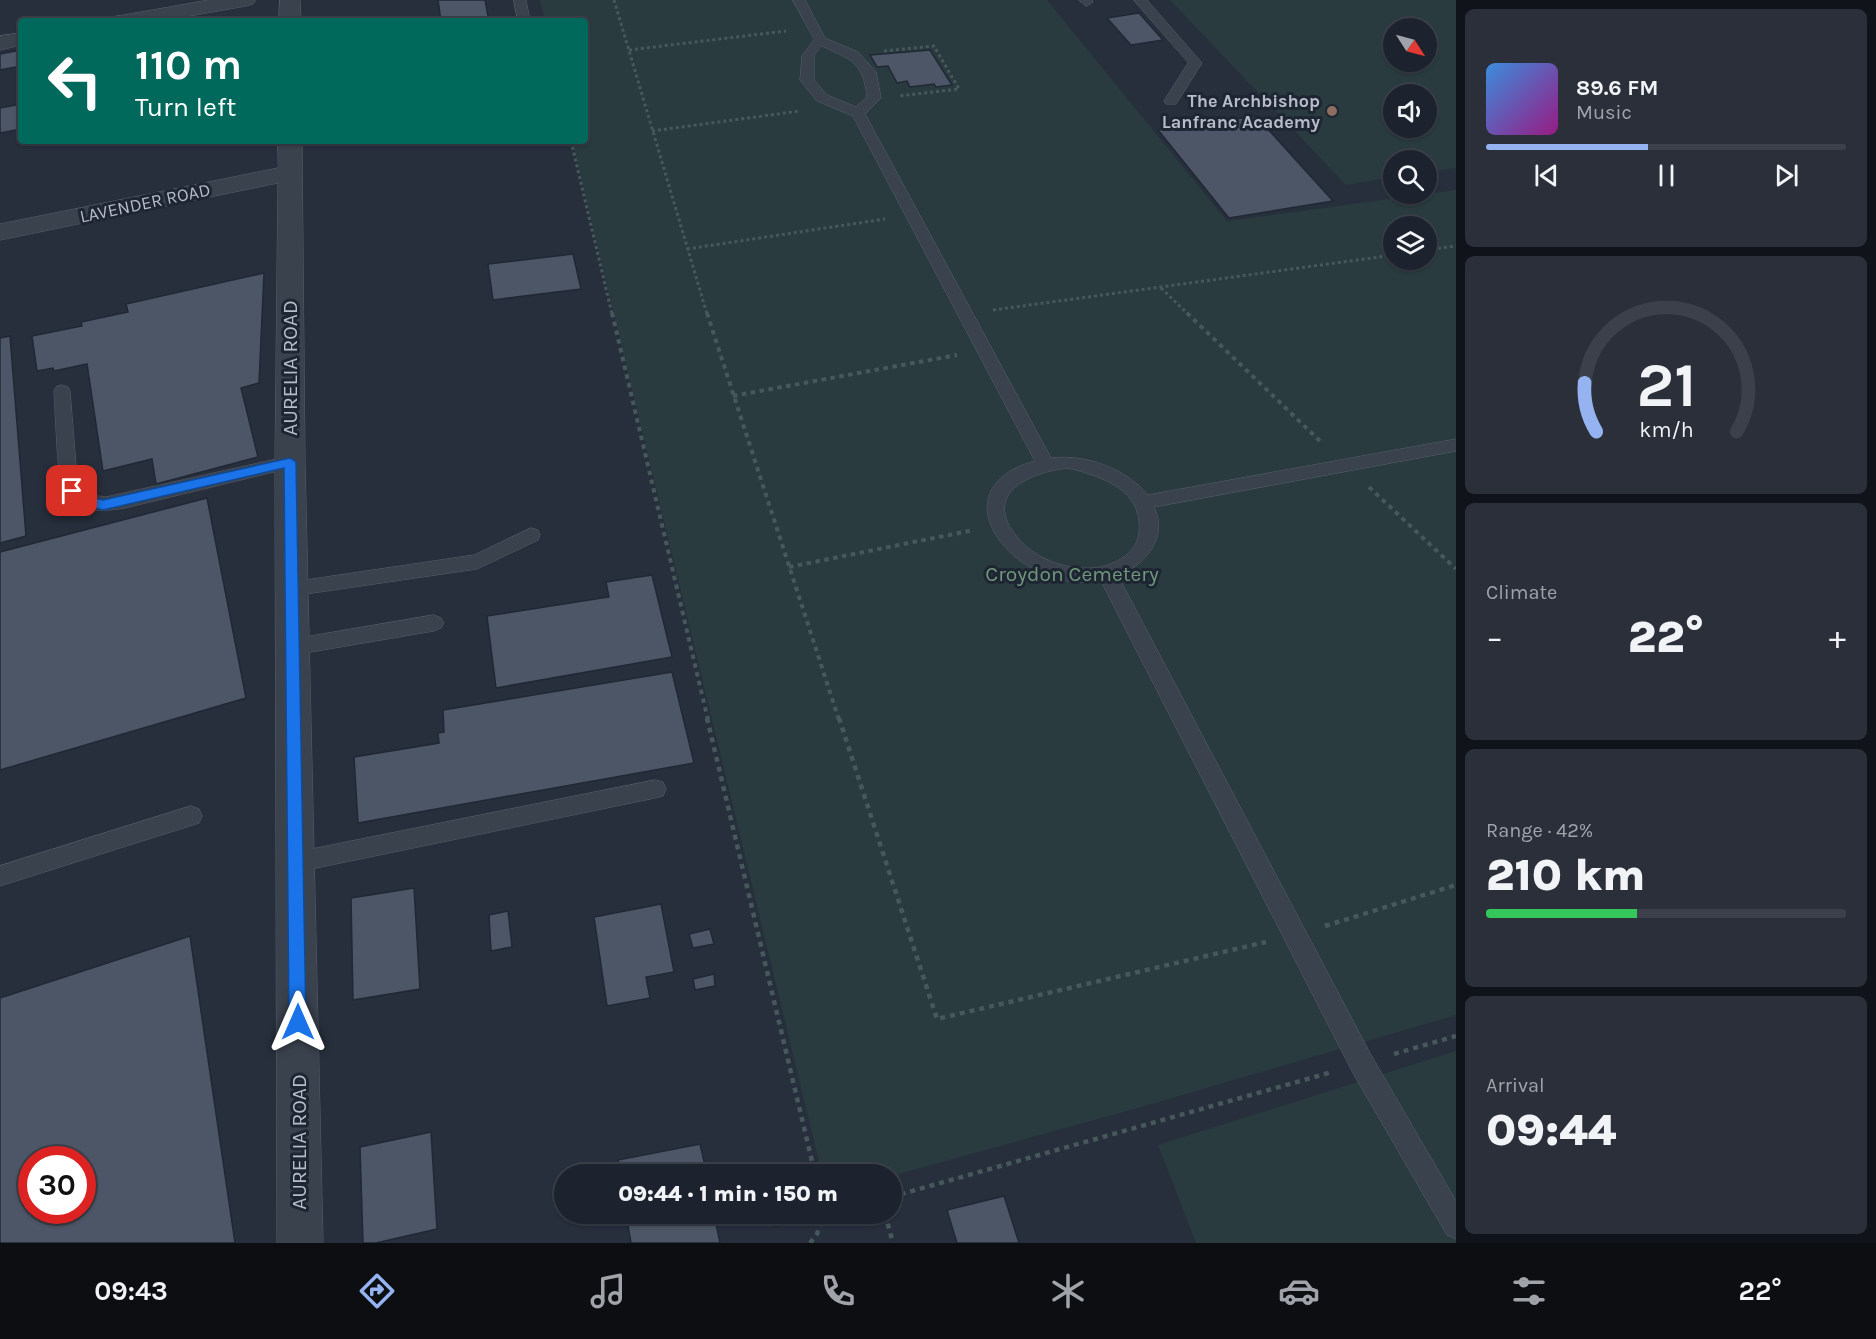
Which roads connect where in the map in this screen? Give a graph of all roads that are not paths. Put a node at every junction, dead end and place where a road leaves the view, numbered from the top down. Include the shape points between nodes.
1 (246, 0) edge
2 (290, 0) edge
3 (520, 0) edge
4 (799, 0) edge
5 (1140, 0) edge
6 (141, 18) edge
7 (290, 18) edge
8 (523, 18) edge
9 (817, 34) junction
10 (18, 40) edge
11 (0, 43) edge
12 (1171, 101) dead end
13 (858, 113) junction
14 (290, 157) edge
15 (0, 232) edge
16 (62, 391) dead end
17 (1456, 445) edge
18 (290, 462) junction
19 (1045, 463) junction
20 (1142, 503) junction
21 (531, 535) dead end
22 (1106, 572) junction
23 (292, 589) junction
24 (434, 623) dead end
25 (293, 647) junction
26 (655, 789) dead end
27 (191, 816) dead end
28 (297, 862) junction
29 (0, 876) edge
30 (1456, 1226) edge
31 (300, 1243) edge

1 - 6 street
2 - 7 street
3 - 8 lane
4 - 9 lane
5 - 12 lane via 1195,63
9 - 13 lane via 807,56 807,80 822,98
9 - 13 lane via 853,55 871,75 874,98
10 - 11 street
13 - 19 lane
14 - 15 street, LAVENDER ROAD
14 - 18 street, AURELIA ROAD
16 - 18 lane via 68,478 72,491 93,504 125,501
17 - 20 lane
18 - 23 street, AURELIA ROAD
19 - 20 lane via 1079,464 1111,475 1130,487
19 - 22 lane via 1024,470 998,495 998,525 1014,548 1033,561 1056,571 1082,575
20 - 22 lane via 1149,520 1148,537 1141,552 1126,565
21 - 23 lane via 477,562
22 - 30 lane via 1362,1064
23 - 25 street, AURELIA ROAD
24 - 25 lane
25 - 28 street, AURELIA ROAD
26 - 28 lane
27 - 29 lane
28 - 31 street, AURELIA ROAD

